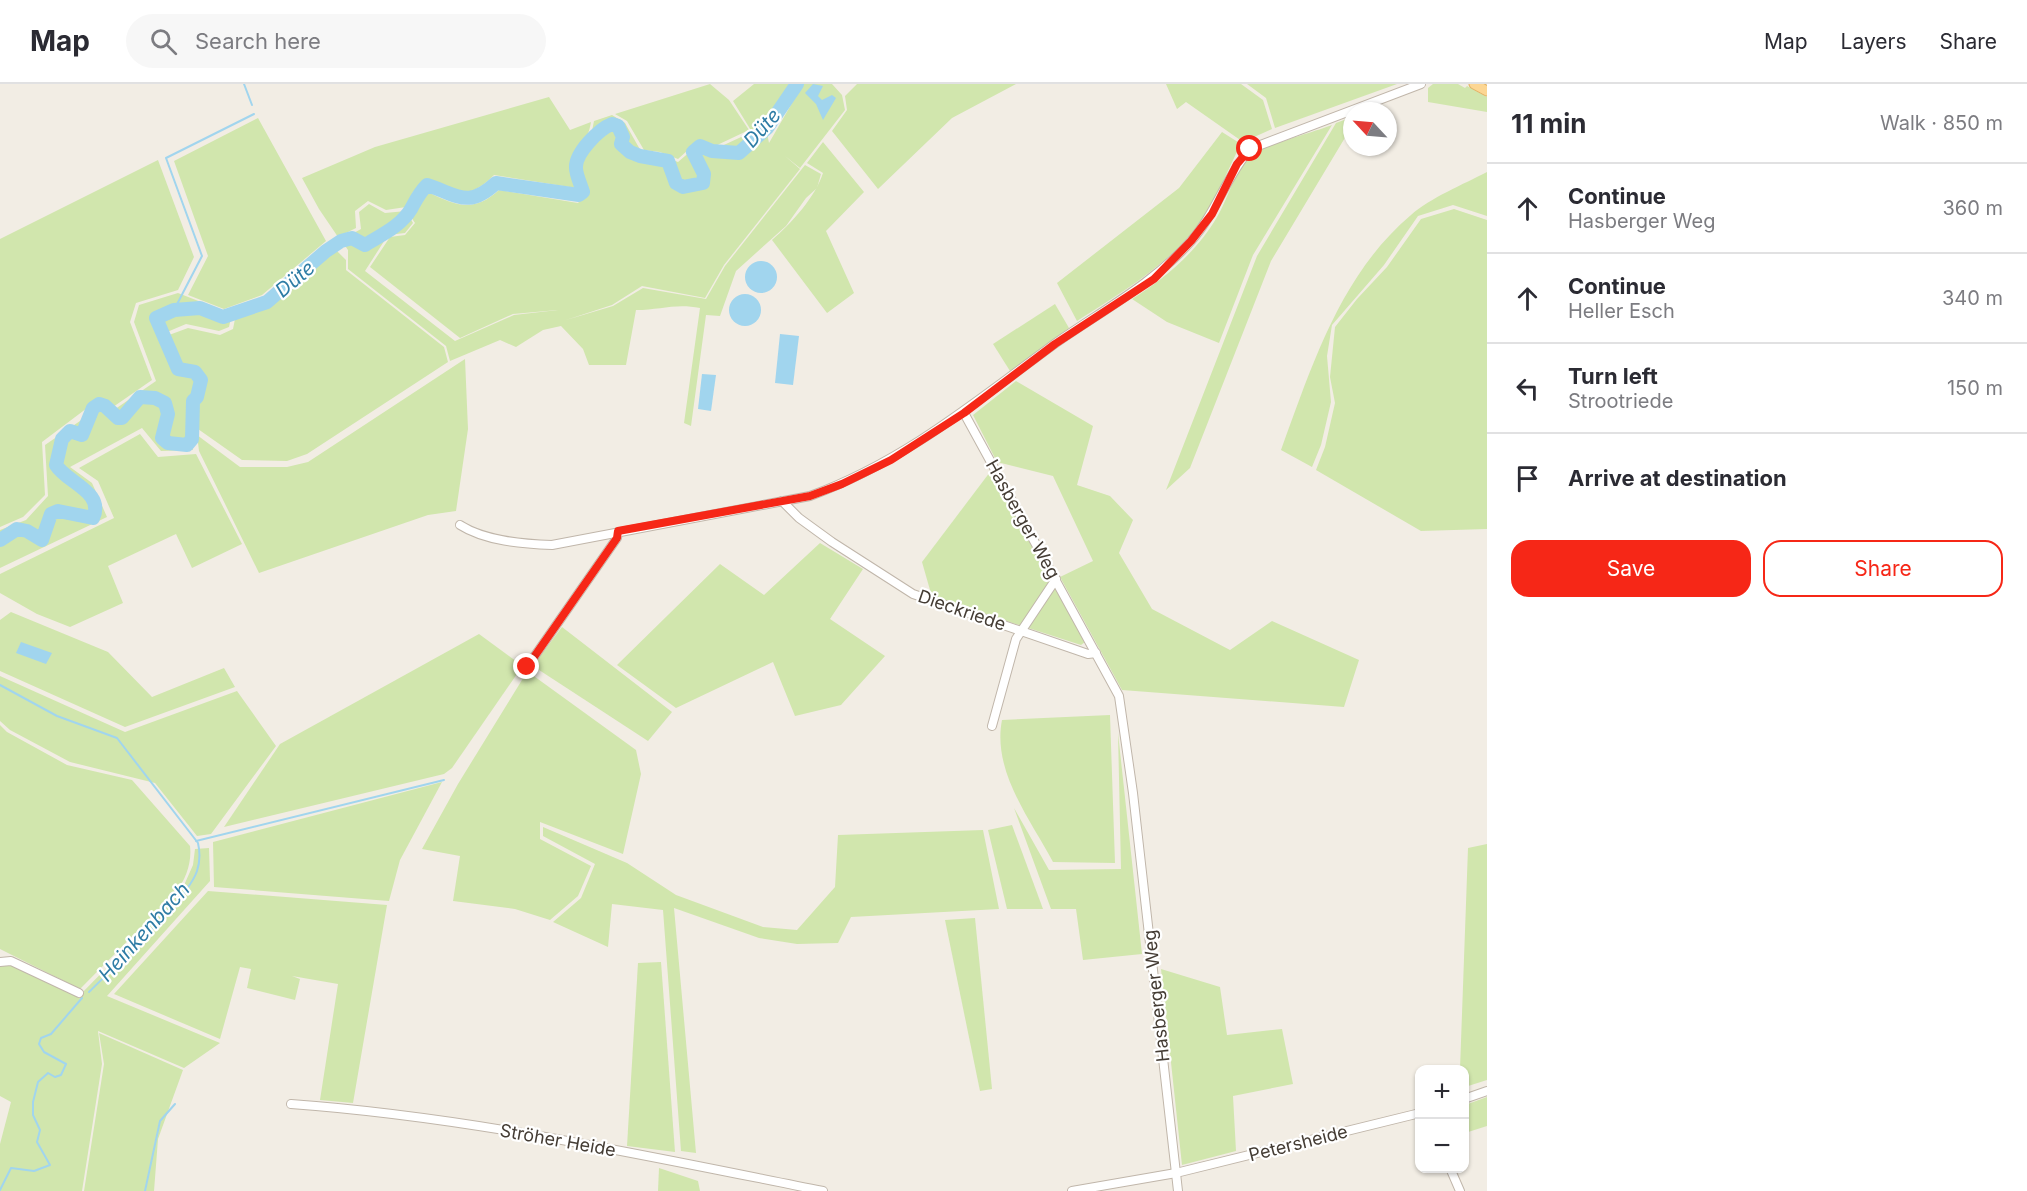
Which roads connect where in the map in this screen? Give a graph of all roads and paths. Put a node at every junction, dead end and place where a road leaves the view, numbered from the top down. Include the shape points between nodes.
1 (1421, 84) edge
2 (1474, 84) edge
3 (1487, 91) edge
4 (964, 413) junction
5 (782, 501) junction
6 (460, 525) dead end
7 (618, 531) junction
8 (1056, 579) junction
9 (1020, 630) junction
10 (1096, 653) junction
11 (527, 667) dead end
12 (992, 726) dead end
13 (0, 962) edge
14 (79, 993) dead end
15 (1487, 1091) edge
16 (1469, 1097) edge
17 (291, 1104) dead end
18 (1415, 1114) edge
19 (1176, 1173) junction
20 (1452, 1173) edge
21 (823, 1191) edge
22 (1072, 1191) edge
23 (1178, 1191) edge
24 (1460, 1191) edge

1 - 4 street via 1250,149 1237,164 1212,214 1154,279 1055,344
2 - 3 main road
4 - 5 street via 891,460 842,484
4 - 8 street, Hasberger Weg
5 - 7 street
5 - 9 street, Dieckriede via 832,542 913,594
6 - 7 street via 528,544 552,544
7 - 11 street via 617,538
8 - 9 street
8 - 10 street, Hasberger Weg
9 - 10 street, Dieckriede via 1088,654
9 - 12 street
10 - 19 street, Hasberger Weg via 1119,696 1134,793
13 - 14 street via 11,961
15 - 16 street
17 - 21 street, Ströher Heide via 360,1109 580,1143
18 - 19 street, Petersheide
19 - 22 street
19 - 23 street, Hasberger Weg
20 - 24 street

